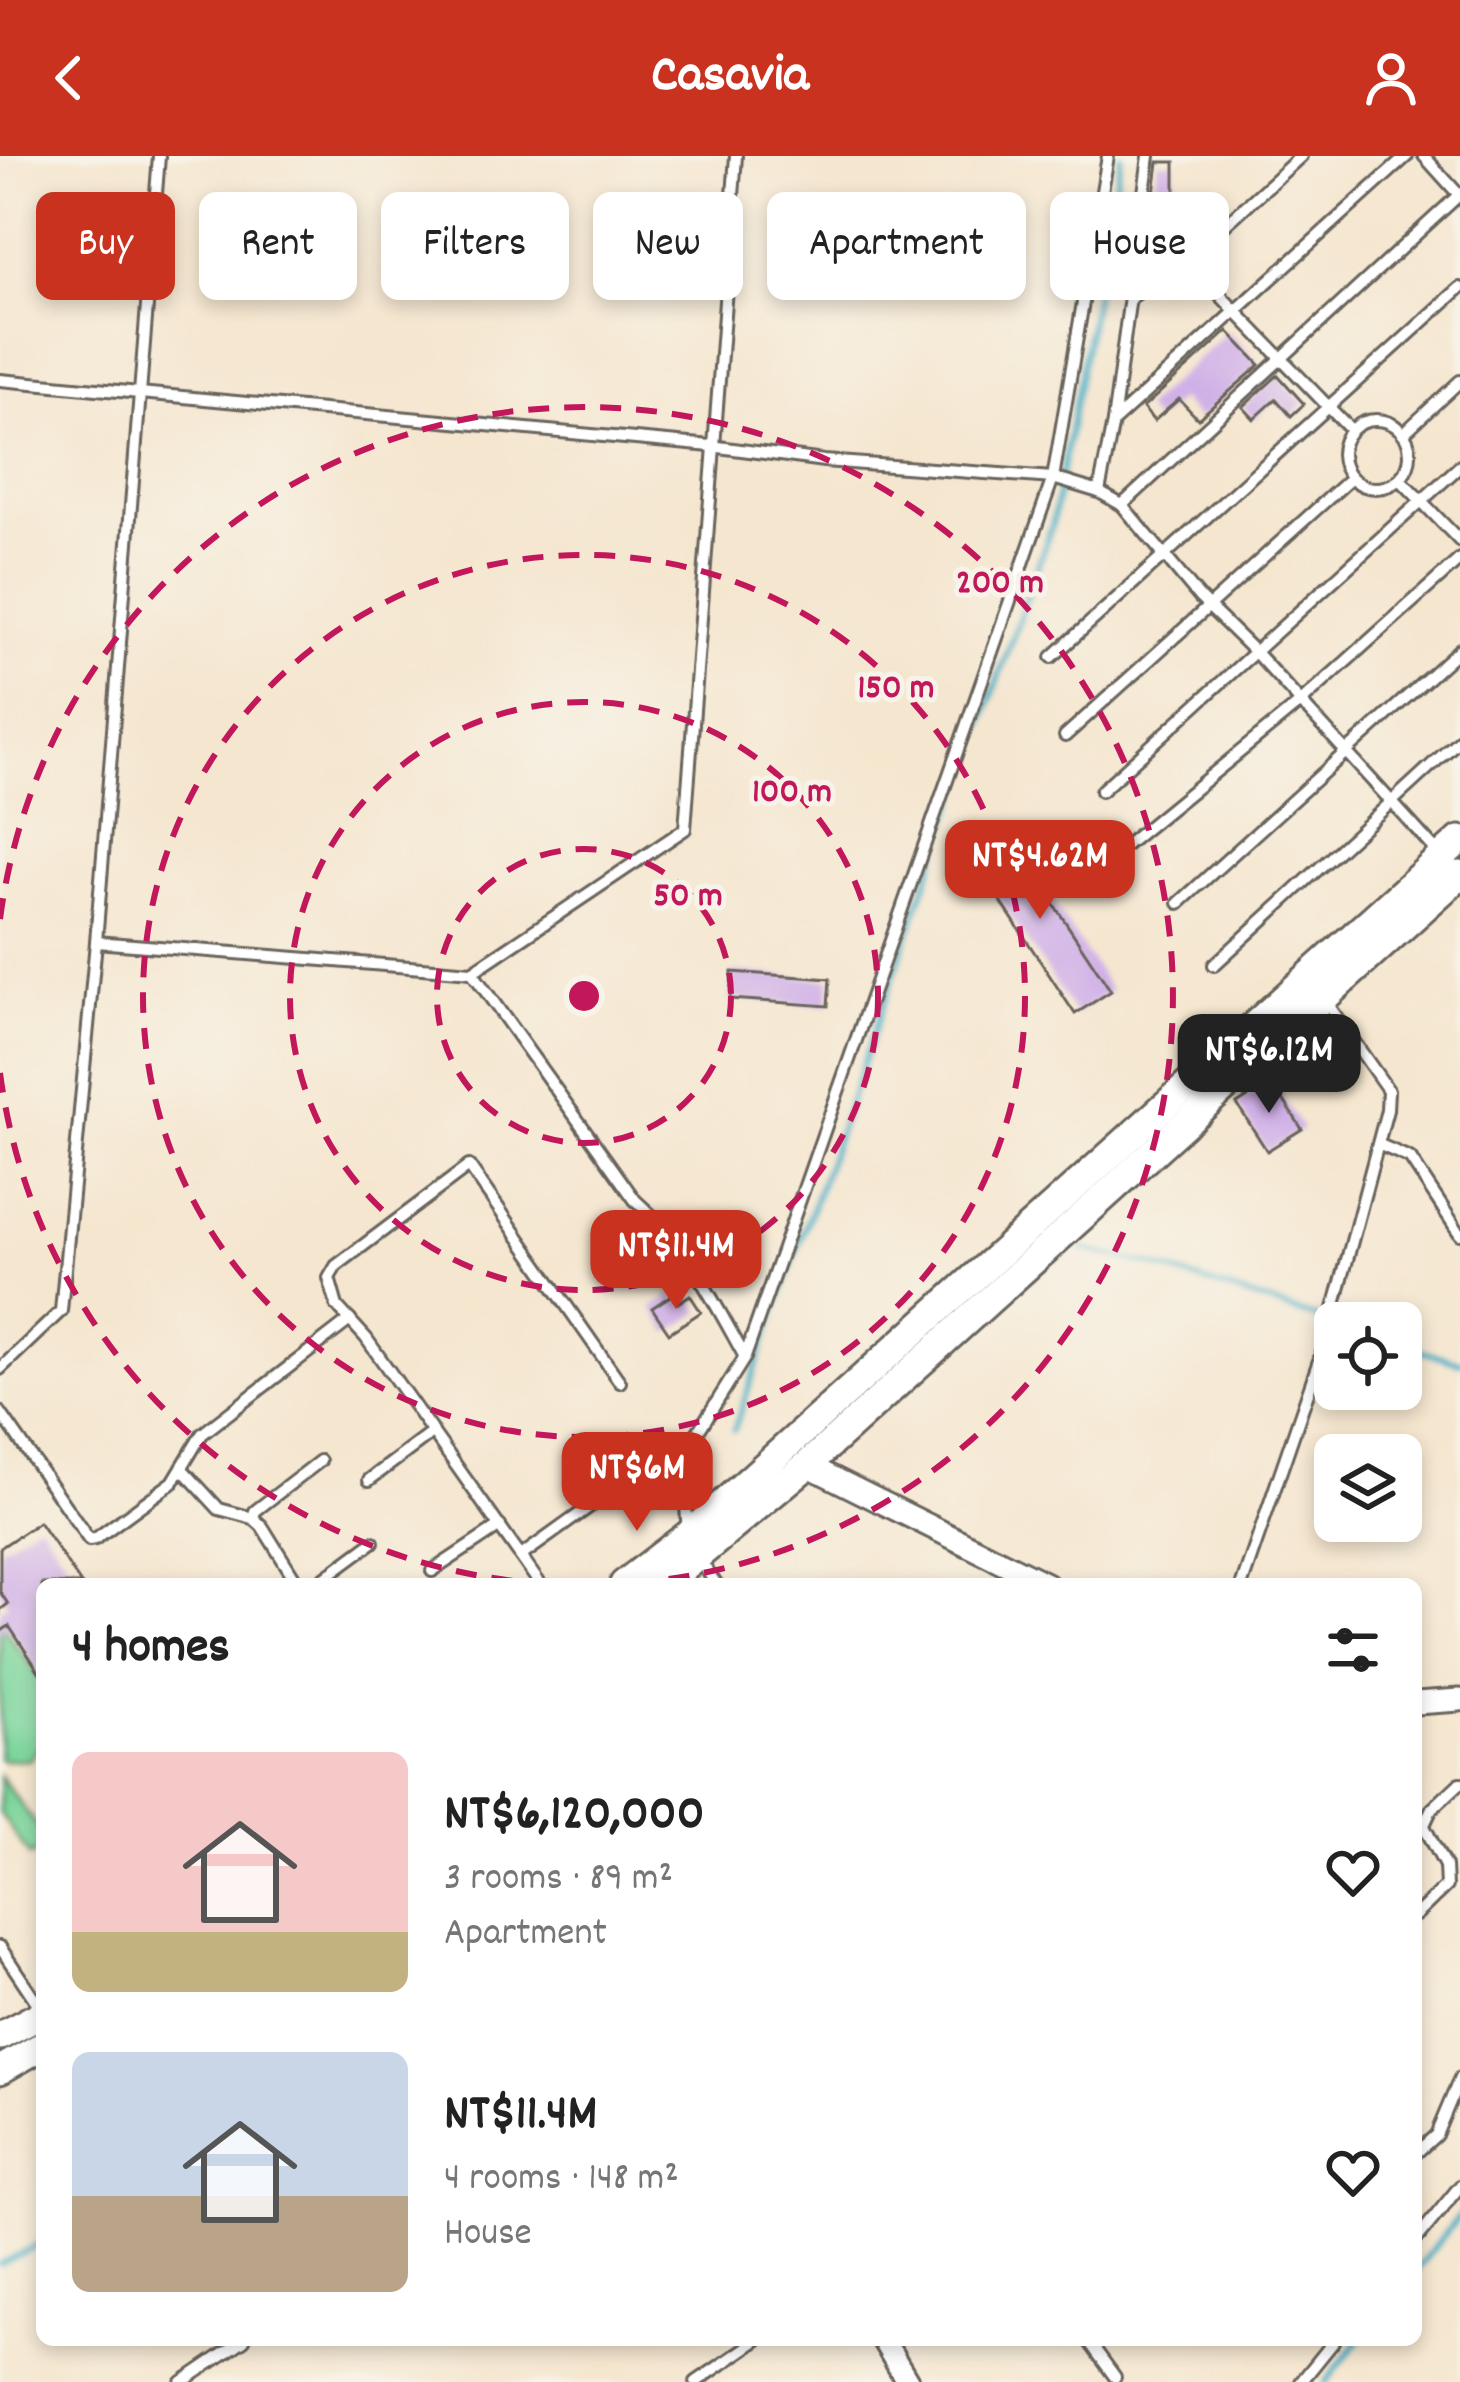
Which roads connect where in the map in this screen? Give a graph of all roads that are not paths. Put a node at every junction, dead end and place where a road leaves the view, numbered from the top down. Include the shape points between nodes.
1 (159, 156) edge
2 (736, 156) edge
3 (1108, 156) edge
4 (1149, 156) edge
5 (1300, 156) edge
6 (1407, 156) edge
7 (1424, 156) edge
8 (1142, 192) edge
9 (1460, 195) edge
10 (1229, 220) edge
11 (1460, 288) edge
12 (1132, 300) edge
13 (1228, 300) edge
14 (1238, 310) junction
15 (1282, 355) junction
16 (0, 380) edge
17 (1460, 381) edge
18 (140, 394) junction
19 (1328, 406) junction
20 (1113, 422) junction
21 (1352, 430) junction
22 (1404, 433) junction
23 (711, 446) junction
24 (1460, 466) edge
25 (1053, 478) junction
26 (1351, 478) junction
27 (1400, 479) junction
28 (1099, 492) junction
29 (1421, 501) junction
30 (1122, 505) junction
31 (1460, 541) edge
32 (1165, 555) junction
33 (1460, 559) edge
34 (1210, 605) junction
35 (1460, 649) edge
36 (1255, 652) junction
37 (1052, 657) dead end
38 (1301, 702) junction
39 (1065, 736) dead end
40 (1460, 739) edge
41 (1346, 752) junction
42 (1101, 790) dead end
43 (1389, 802) junction
44 (1126, 845) dead end
45 (1455, 861) edge
46 (1179, 903) dead end
47 (96, 943) junction
48 (1214, 964) dead end
49 (472, 973) junction
50 (1313, 988) junction
51 (1380, 1144) junction
52 (1460, 1234) edge
53 (350, 1320) junction
54 (745, 1357) junction
55 (0, 1370) edge
56 (620, 1382) dead end
57 (0, 1412) edge
58 (433, 1432) junction
59 (320, 1461) dead end
60 (807, 1465) junction
61 (184, 1470) junction
62 (369, 1480) dead end
63 (592, 1505) dead end
64 (253, 1518) junction
65 (500, 1526) junction
66 (373, 1542) dead end
67 (521, 1556) junction
68 (693, 1559) edge
69 (432, 1571) dead end
70 (294, 1578) edge
71 (324, 1578) edge
72 (537, 1578) edge
73 (641, 1578) edge
74 (1034, 1578) edge
75 (1244, 1578) edge
76 (1460, 1700) edge
77 (1422, 1703) edge
78 (1460, 1783) edge
79 (1422, 1822) edge
80 (1424, 1825) junction
81 (1422, 1909) edge
82 (0, 1947) edge
83 (36, 2003) edge
84 (36, 2015) edge
85 (0, 2036) edge
86 (36, 2049) edge
87 (0, 2070) edge
88 (1460, 2078) edge
89 (1422, 2148) edge
90 (1460, 2186) edge
91 (1422, 2233) edge
92 (235, 2346) edge
93 (748, 2346) edge
94 (887, 2346) edge
95 (1092, 2346) edge
96 (1330, 2346) edge
97 (1115, 2377) dead end
98 (182, 2382) edge
99 (696, 2382) edge
100 (908, 2382) edge
101 (1301, 2382) edge

1 - 18 lane
2 - 23 lane
3 - 25 lane
4 - 8 lane
5 - 10 lane
6 - 14 lane
7 - 9 lane
9 - 15 lane
11 - 19 lane
12 - 20 lane
13 - 14 lane
14 - 15 lane
14 - 20 lane
15 - 19 lane
15 - 30 lane
16 - 18 lane
17 - 22 lane
18 - 23 lane
18 - 47 lane
19 - 21 lane
19 - 32 lane
20 - 28 lane
21 - 22 lane via 1378,420
21 - 26 lane via 1341,449
22 - 27 lane via 1410,461
23 - 25 lane
23 - 49 lane via 685,829
24 - 29 lane
25 - 28 lane
25 - 54 lane
26 - 27 lane via 1383,488
26 - 34 lane
27 - 29 lane
28 - 30 lane
29 - 31 lane
29 - 36 lane
30 - 32 lane
32 - 34 lane
32 - 37 lane
33 - 38 lane
34 - 36 lane
34 - 39 lane
35 - 41 lane
36 - 38 lane
36 - 42 lane
38 - 41 lane
38 - 44 lane
40 - 43 lane
41 - 43 lane
41 - 46 lane
43 - 45 lane
43 - 48 lane
45 - 50 main road
47 - 49 lane
47 - 55 lane via 61,1311
49 - 54 lane via 635,1200 692,1264
50 - 51 lane via 1388,1090
50 - 60 main road
50 - 68 main road
51 - 52 lane via 1410,1158
51 - 75 lane via 1334,1313
53 - 56 lane via 330,1289 336,1266 469,1166
53 - 58 lane
53 - 61 lane via 202,1434
54 - 68 lane via 682,1457
57 - 61 lane via 89,1540
58 - 62 lane
58 - 65 lane
59 - 64 lane
60 - 68 main road
60 - 74 street
61 - 64 lane via 219,1508
63 - 67 lane
64 - 70 lane
65 - 67 lane
65 - 69 lane
66 - 71 lane
67 - 72 lane
68 - 73 main road
76 - 77 street
78 - 80 lane
79 - 80 lane
80 - 81 lane via 1445,1866 1445,1886
82 - 83 lane
84 - 85 main road
86 - 87 main road
88 - 89 lane via 1436,2135
90 - 91 lane
92 - 98 lane
93 - 99 lane
94 - 100 street
95 - 97 lane
96 - 101 lane

